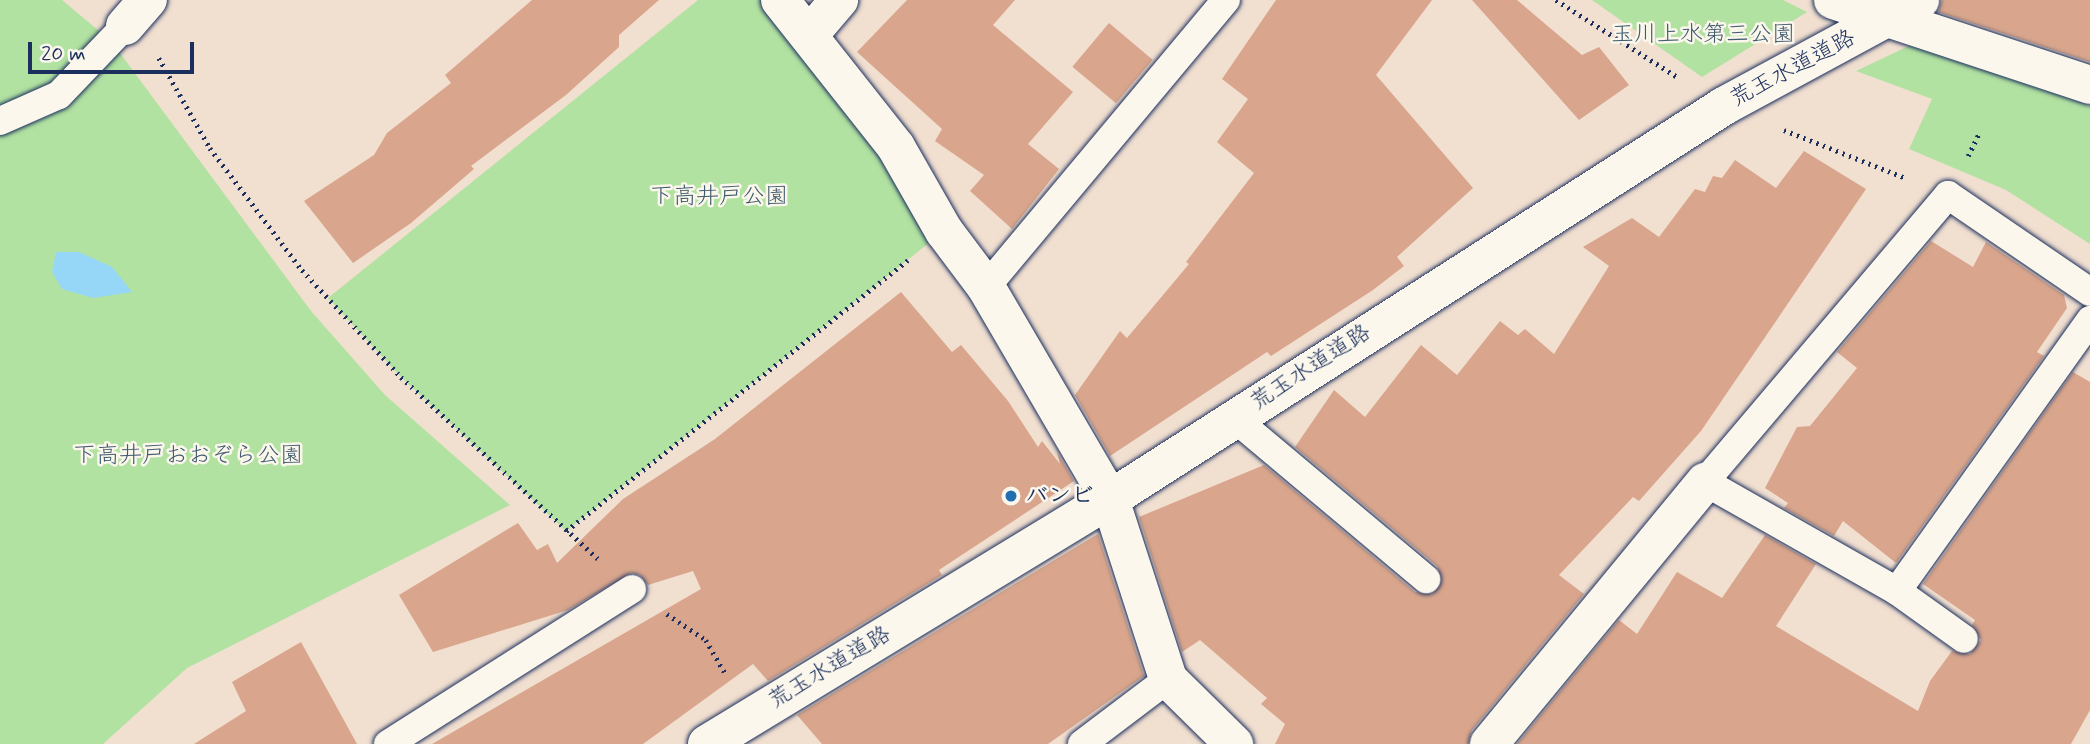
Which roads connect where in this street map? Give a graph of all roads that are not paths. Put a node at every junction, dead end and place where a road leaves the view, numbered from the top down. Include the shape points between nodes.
1 (780, 0) edge
2 (839, 0) edge
3 (1226, 0) edge
4 (1833, 0) edge
5 (1920, 0) edge
6 (136, 13) edge
7 (1884, 20) junction
8 (810, 34) junction
9 (2090, 85) edge
10 (0, 121) edge
11 (986, 287) junction
12 (2090, 292) edge
13 (2090, 320) edge
14 (1234, 418) junction
15 (1705, 482) junction
16 (1110, 499) junction
17 (1426, 579) dead end
18 (632, 589) road end
19 (1897, 591) junction
20 (1964, 639) dead end
21 (1168, 678) junction
22 (388, 744) edge
23 (707, 744) edge
24 (1082, 744) edge
25 (1234, 744) edge
26 (1489, 744) edge

1 - 8 street
2 - 8 street
3 - 11 lane
4 - 7 street
5 - 7 street, 荒玉水道道路
6 - 10 lane via 59,95
7 - 9 street
7 - 14 street, 荒玉水道道路 via 1724,106
8 - 11 street via 896,147 944,231
11 - 16 street
12 - 15 lane via 1948,195
13 - 19 lane
14 - 16 street, 荒玉水道道路
14 - 17 lane
15 - 19 lane
15 - 26 street
16 - 21 street
16 - 23 street, 荒玉水道道路
18 - 22 lane
19 - 20 lane
21 - 24 lane
21 - 25 street

